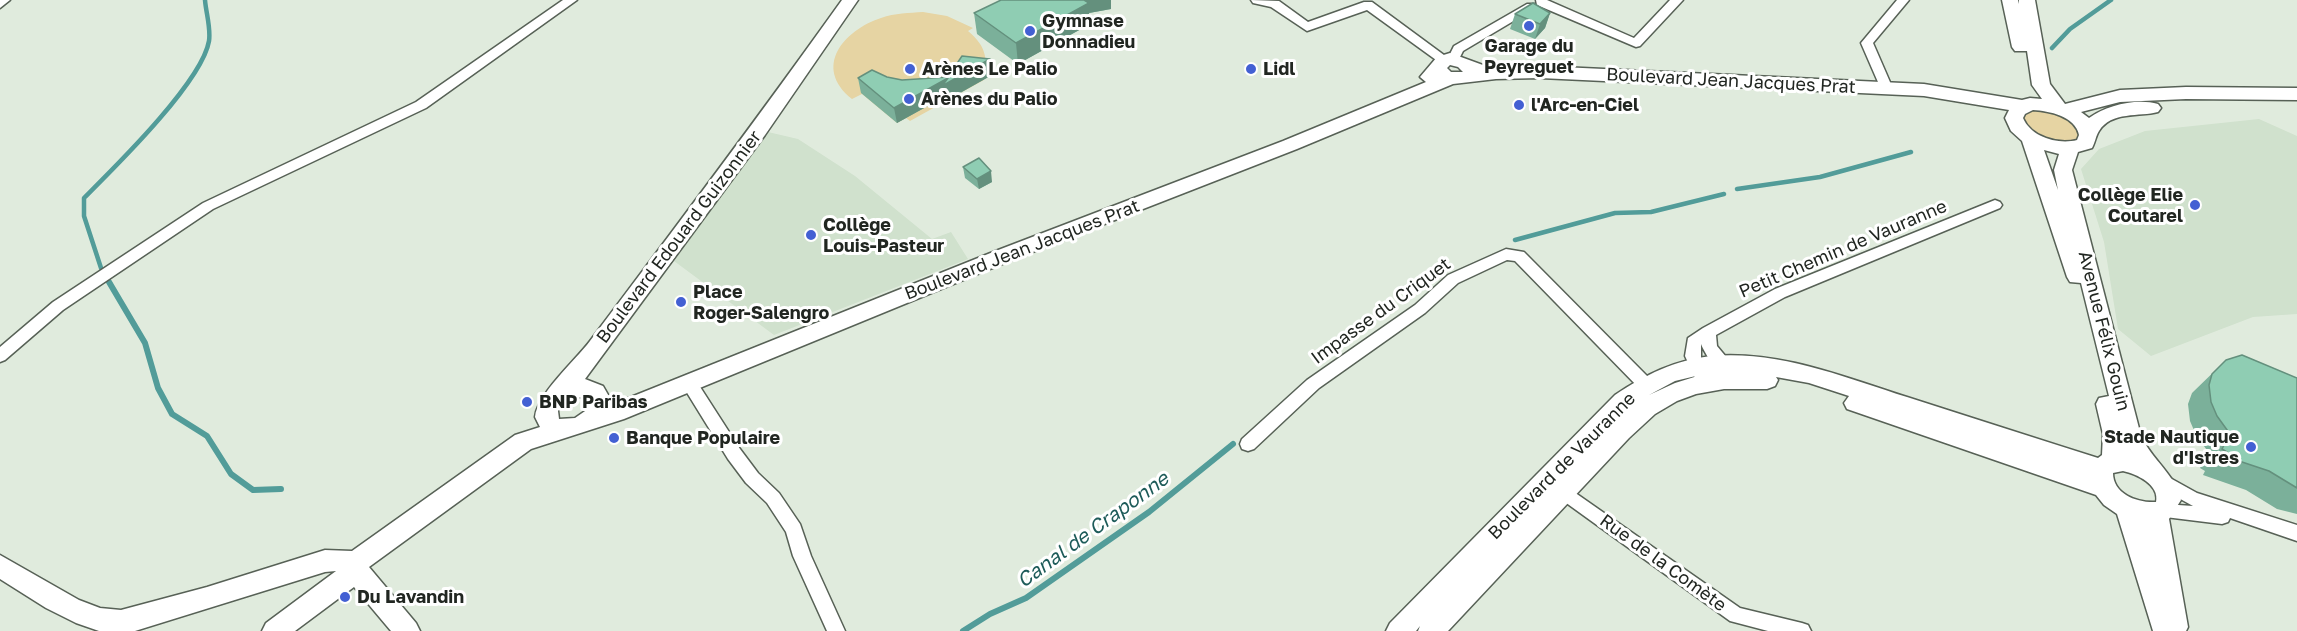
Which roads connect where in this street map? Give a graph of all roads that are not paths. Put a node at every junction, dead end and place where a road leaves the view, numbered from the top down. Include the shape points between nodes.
1 (4, 0) edge
2 (571, 0) edge
3 (850, 0) edge
4 (1257, 0) edge
5 (1677, 0) edge
6 (1903, 0) edge
7 (2010, 0) edge
8 (2027, 0) edge
9 (1542, 1) edge
10 (0, 4) edge
11 (1453, 68) junction
12 (1887, 88) junction
13 (2297, 94) edge
14 (2297, 108) edge
15 (2061, 109) junction
16 (2022, 111) junction
17 (2088, 131) junction
18 (2030, 138) junction
19 (2071, 149) junction
20 (1995, 206) dead end
21 (1708, 332) junction
22 (0, 357) edge
23 (588, 360) junction
24 (1730, 371) junction
25 (1701, 375) junction
26 (689, 383) junction
27 (1646, 385) junction
28 (559, 394) junction
29 (594, 404) junction
30 (553, 421) junction
31 (1248, 444) dead end
32 (2106, 473) junction
33 (2157, 477) junction
34 (1564, 492) junction
35 (2127, 507) junction
36 (2159, 512) junction
37 (2297, 533) edge
38 (2297, 542) edge
39 (355, 563) junction
40 (0, 566) edge
41 (275, 631) edge
42 (407, 631) edge
43 (836, 631) edge
44 (1399, 631) edge
45 (1431, 631) edge
46 (1802, 631) edge
47 (2166, 631) edge
48 (2175, 631) edge

1 - 10 street
2 - 22 street via 421,105 208,206 58,306
3 - 23 main road, Boulevard Edouard Guizonnier
4 - 11 street via 1275,4 1307,27 1368,5
5 - 9 street via 1636,43
6 - 12 street via 1867,43
7 - 16 main road via 2030,84
8 - 15 main road via 2041,86
9 - 11 street via 1458,50
11 - 12 main road, Boulevard Jean Jacques Prat via 1492,73
11 - 26 main road, Boulevard Jean Jacques Prat via 1409,95 1290,145
12 - 16 main road, Boulevard Jean Jacques Prat via 1971,96
13 - 15 main road via 2120,96
14 - 17 main road via 2136,109 2111,112 2097,119
15 - 16 main road
15 - 17 main road via 2075,116
16 - 18 main road
17 - 19 main road via 2085,144
18 - 19 main road via 2055,148
18 - 32 main road, Avenue Félix Gouin via 2077,278 2115,434
19 - 33 main road, Avenue Félix Gouin via 2063,170 2128,429 2136,450
20 - 21 street, Petit Chemin de Vauranne via 1780,293
21 - 24 street via 1707,344 1712,353
21 - 25 street, Petit Chemin de Vauranne via 1693,342 1692,360
23 - 28 main road, Boulevard Edouard Guizonnier
23 - 29 main road, Boulevard Edouard Guizonnier
24 - 25 main road, Boulevard de Vauranne
24 - 32 main road, Boulevard de Vauranne via 1817,390
25 - 27 main road, Boulevard de Vauranne
25 - 34 main road, Boulevard de Vauranne via 1656,402
26 - 29 main road, Boulevard Jean Jacques Prat via 634,405
26 - 43 street via 734,454 773,498 794,530
27 - 31 street, Impasse du Criquet via 1519,256 1506,254 1453,279 1420,309 1313,384
27 - 44 main road, Boulevard de Vauranne via 1598,425
28 - 29 main road via 576,388
28 - 30 main road via 550,403
29 - 30 main road via 576,428
30 - 39 main road
32 - 33 main road via 2133,463
32 - 35 main road
33 - 36 main road via 2166,486 2169,500
33 - 37 street via 2192,498
34 - 45 main road, Boulevard de Vauranne
34 - 46 street, Rue de la Comète via 1736,615
35 - 36 main road via 2142,513
35 - 47 main road
36 - 38 street via 2211,514
36 - 48 main road
39 - 40 main road via 325,561 115,622 85,614 54,599
39 - 41 main road via 344,581
39 - 42 main road via 362,578

